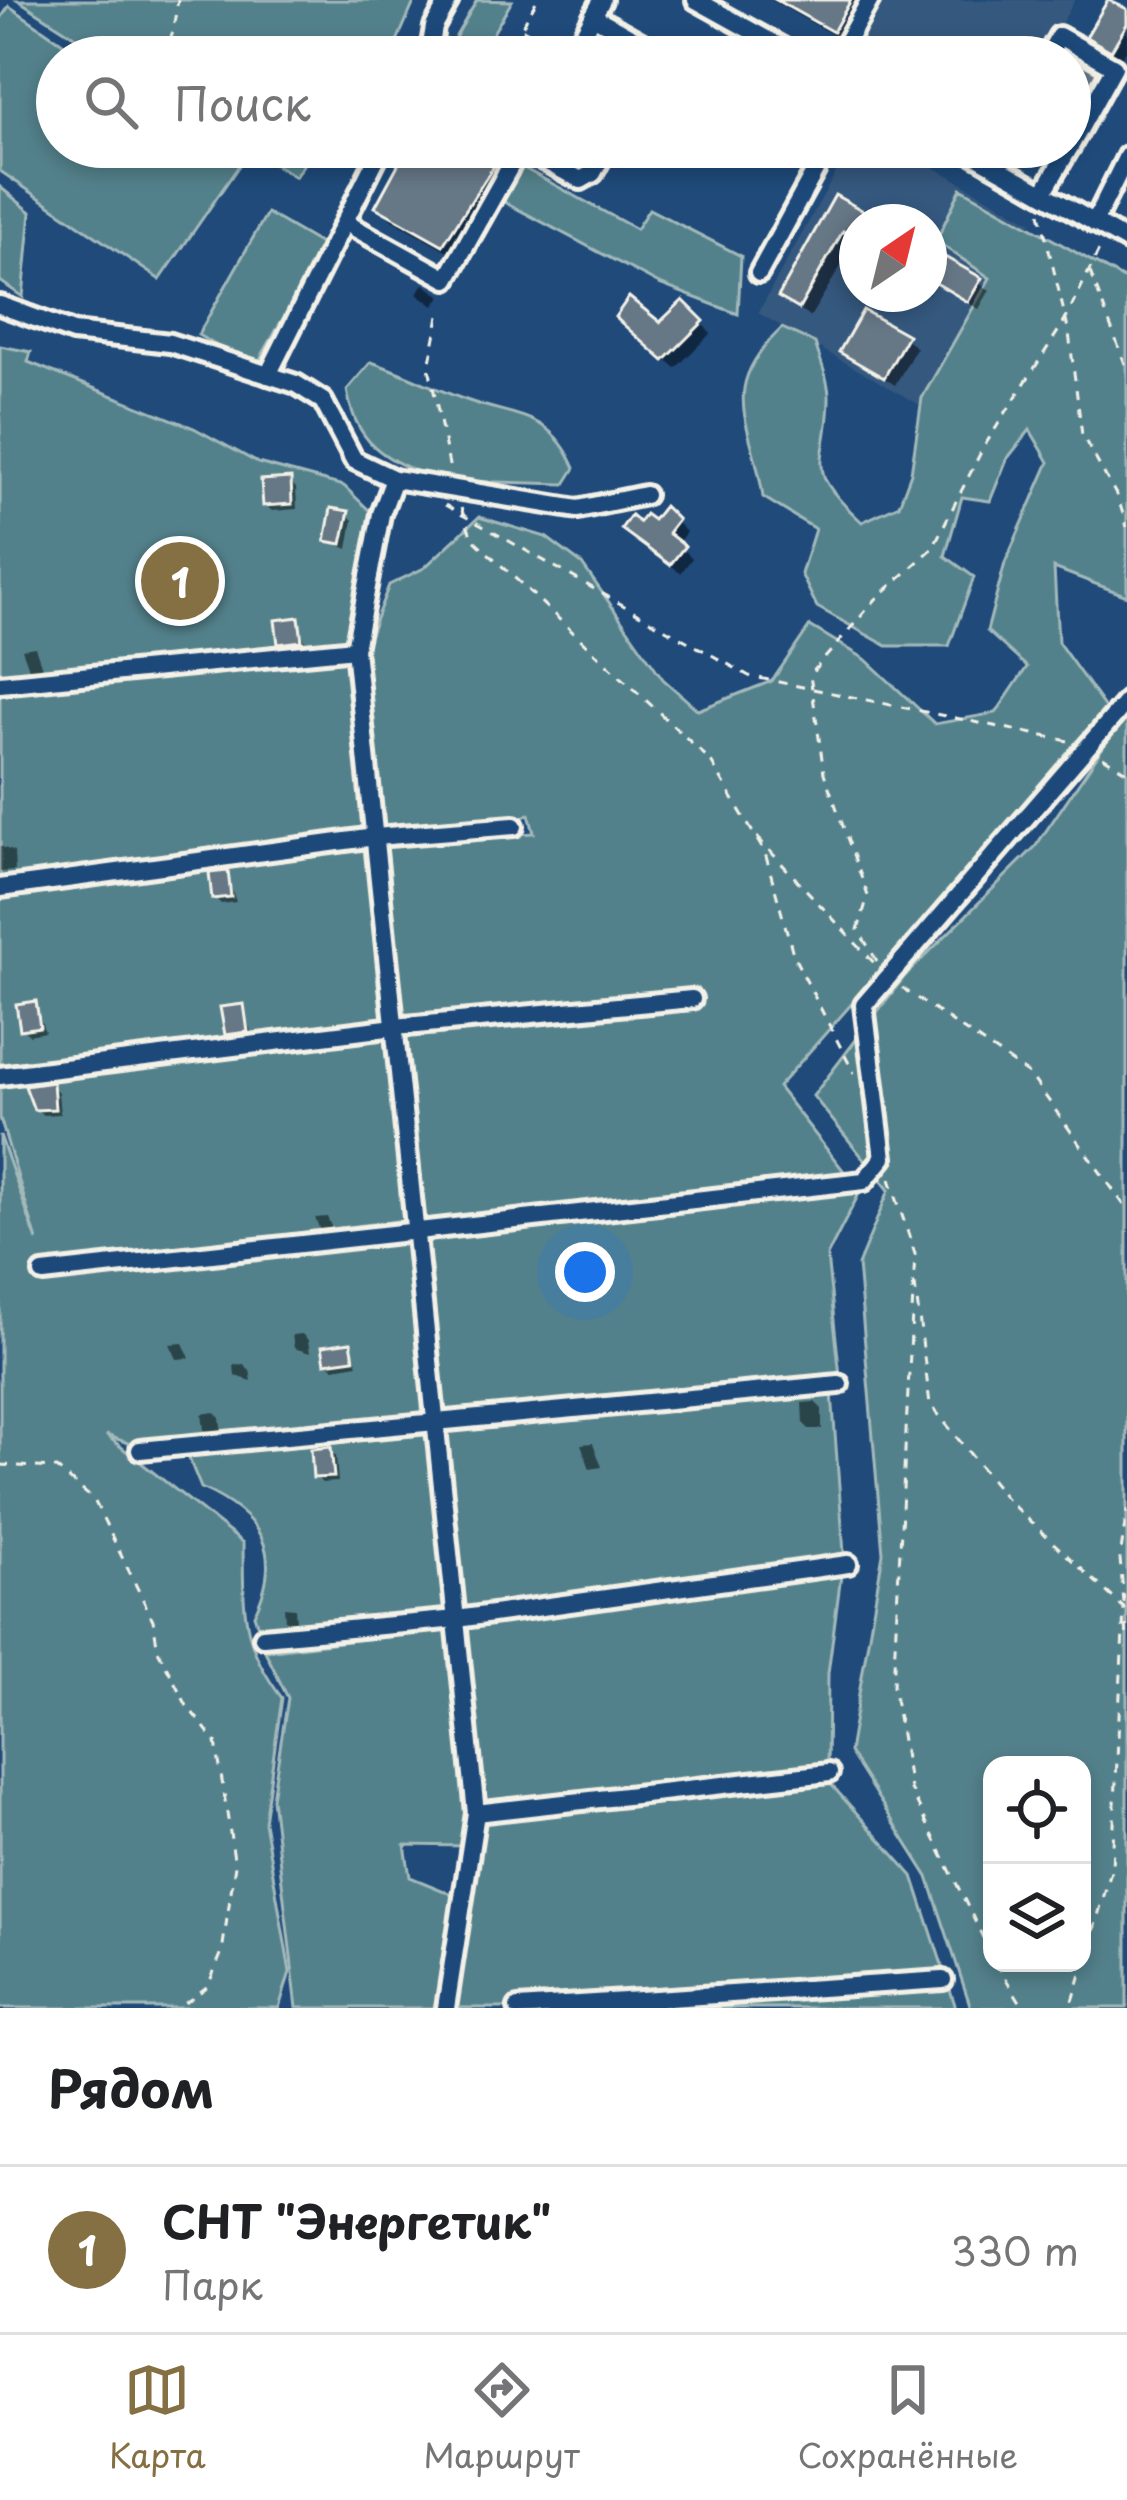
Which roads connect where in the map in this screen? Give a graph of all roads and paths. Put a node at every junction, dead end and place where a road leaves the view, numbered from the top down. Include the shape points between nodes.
1 (178, 0) edge
2 (449, 0) edge
3 (524, 0) edge
4 (696, 0) edge
5 (870, 0) edge
6 (535, 3) edge
7 (598, 8) edge
8 (521, 28) junction
9 (171, 36) edge
10 (433, 36) edge
11 (517, 36) edge
12 (535, 36) edge
13 (582, 36) edge
14 (635, 36) edge
15 (761, 36) edge
16 (850, 36) edge
17 (1091, 54) edge
18 (1091, 109) edge
19 (1127, 156) edge
20 (372, 168) edge
21 (508, 168) edge
22 (560, 168) edge
23 (596, 168) edge
24 (816, 168) edge
25 (1010, 168) edge
26 (1055, 168) edge
27 (1039, 190) junction
28 (346, 223) junction
29 (1094, 223) junction
30 (1102, 242) dead end
31 (1127, 242) edge
32 (1089, 270) junction
33 (758, 273) dead end
34 (0, 304) edge
35 (439, 316) dead end
36 (1066, 319) junction
37 (1127, 369) edge
38 (268, 375) junction
39 (394, 479) junction
40 (454, 489) junction
41 (645, 495) dead end
42 (429, 497) dead end
43 (464, 514) junction
44 (1127, 527) edge
45 (355, 650) junction
46 (0, 684) edge
47 (812, 687) junction
48 (1127, 701) edge
49 (1085, 744) junction
50 (1127, 772) edge
51 (514, 826) dead end
52 (752, 831) junction
53 (375, 837) junction
54 (0, 888) edge
55 (887, 979) junction
56 (692, 999) dead end
57 (395, 1027) junction
58 (0, 1076) edge
59 (857, 1081) dead end
60 (883, 1158) junction
61 (1127, 1209) edge
62 (411, 1228) junction
63 (43, 1273) dead end
64 (914, 1276) junction
65 (839, 1384) dead end
66 (432, 1426) junction
67 (140, 1450) dead end
68 (0, 1465) edge
69 (1127, 1510) edge
70 (848, 1564) dead end
71 (1124, 1608) edge
72 (457, 1619) junction
73 (263, 1637) dead end
74 (1127, 1640) edge
75 (829, 1773) dead end
76 (476, 1813) junction
77 (983, 1938) edge
78 (1002, 1972) edge
79 (944, 1980) dead end
80 (452, 2006) edge
81 (179, 2008) edge
82 (518, 2008) edge
83 (1024, 2008) edge
84 (1071, 2008) edge

1 - 9 path
2 - 10 street
3 - 6 path
4 - 15 street
5 - 16 street
6 - 8 path
7 - 13 street
7 - 14 street
8 - 11 path
8 - 12 path
17 - 18 street via 1114,67
19 - 29 street
20 - 28 street
21 - 28 street via 447,279
22 - 23 street via 581,179
24 - 33 street
25 - 27 street
26 - 27 street
27 - 29 street
27 - 36 path
28 - 38 street
29 - 31 street
30 - 32 path
32 - 36 path
32 - 37 path
34 - 38 street via 73,332 170,343
35 - 40 path via 429,367
36 - 44 path via 1082,435
36 - 47 path via 983,448 932,549 876,599 810,675
38 - 39 street via 310,390 354,460
39 - 40 street
39 - 45 street
40 - 41 street via 578,509
40 - 43 path
42 - 43 path
43 - 47 path via 749,676
43 - 52 path via 472,538 710,760
45 - 46 street
45 - 53 street
47 - 49 path
47 - 55 path via 824,773 868,896 858,930
48 - 49 street
49 - 50 path
49 - 55 street
51 - 53 street
52 - 55 path
52 - 59 path via 794,957
53 - 54 street
53 - 57 street
55 - 60 street via 864,1005
55 - 61 path via 1030,1075
56 - 57 street
57 - 58 street
57 - 62 street
60 - 62 street via 864,1181 842,1186
60 - 64 path via 915,1254
62 - 63 street
62 - 66 street
64 - 71 path via 930,1405 1007,1501
64 - 77 path via 892,1686 910,1789
65 - 66 street
66 - 67 street
66 - 72 street
68 - 81 path via 56,1468 94,1499 153,1620 158,1650 216,1742 235,1865 222,1952 208,1986
69 - 71 path
70 - 72 street
71 - 74 path
71 - 84 path via 1112,1868
72 - 73 street
72 - 76 street
75 - 76 street
76 - 80 street
78 - 83 path
79 - 82 street

